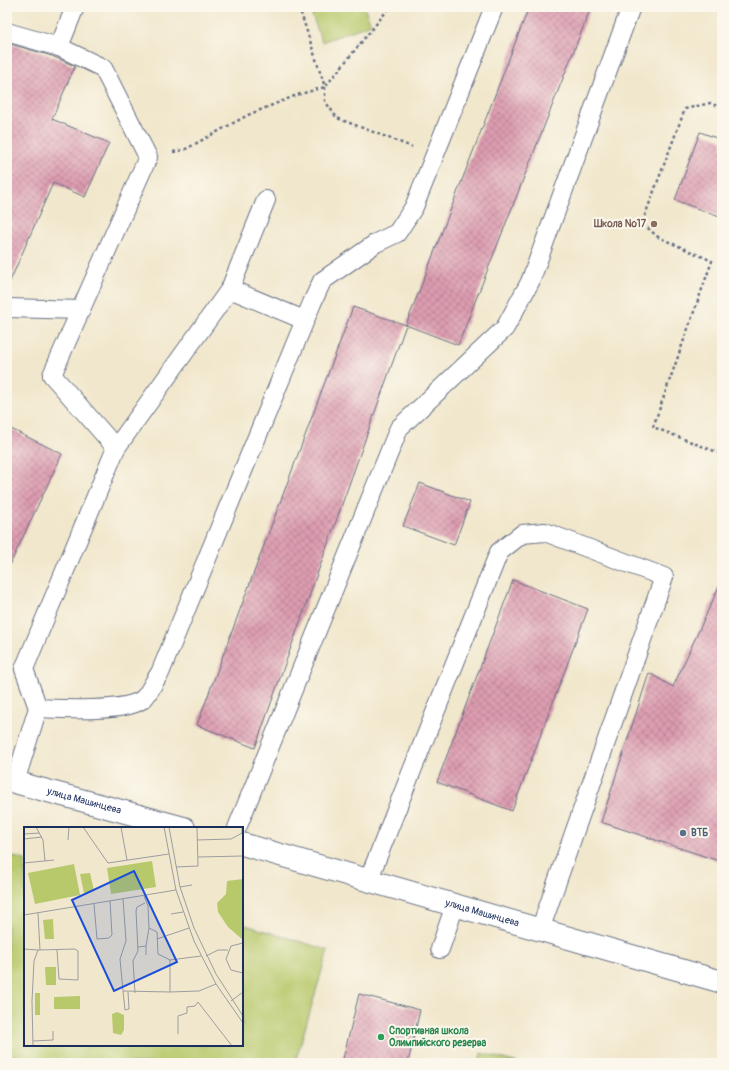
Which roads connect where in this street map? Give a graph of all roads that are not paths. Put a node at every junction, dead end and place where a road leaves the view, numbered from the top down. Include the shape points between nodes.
1 (75, 7) edge
2 (494, 7) edge
3 (631, 7) edge
4 (7, 32) edge
5 (59, 46) junction
6 (266, 200) dead end
7 (230, 289) junction
8 (7, 308) edge
9 (81, 310) junction
10 (304, 320) junction
11 (116, 448) junction
12 (38, 708) junction
13 (11, 781) edge
14 (180, 827) edge
15 (237, 827) edge
16 (243, 844) edge
17 (368, 881) junction
18 (455, 905) junction
19 (540, 930) junction
20 (440, 949) dead end
21 (722, 982) edge

1 - 5 lane
2 - 10 lane via 414,207 397,233 376,243 322,281
3 - 15 lane via 530,282 505,328 399,428
4 - 5 lane
5 - 9 lane via 103,68 148,157
6 - 7 lane
7 - 10 lane
7 - 11 lane
8 - 9 lane
9 - 11 lane via 52,375
10 - 12 lane via 160,673 144,698 130,706 79,710
11 - 12 lane via 24,669
12 - 13 lane
13 - 14 street, улица Машинцева
16 - 17 street, улица Машинцева
17 - 18 street, улица Машинцева
17 - 19 lane via 500,552 522,534 545,532 664,577
18 - 19 street, улица Машинцева
18 - 20 lane
19 - 21 street, улица Машинцева

